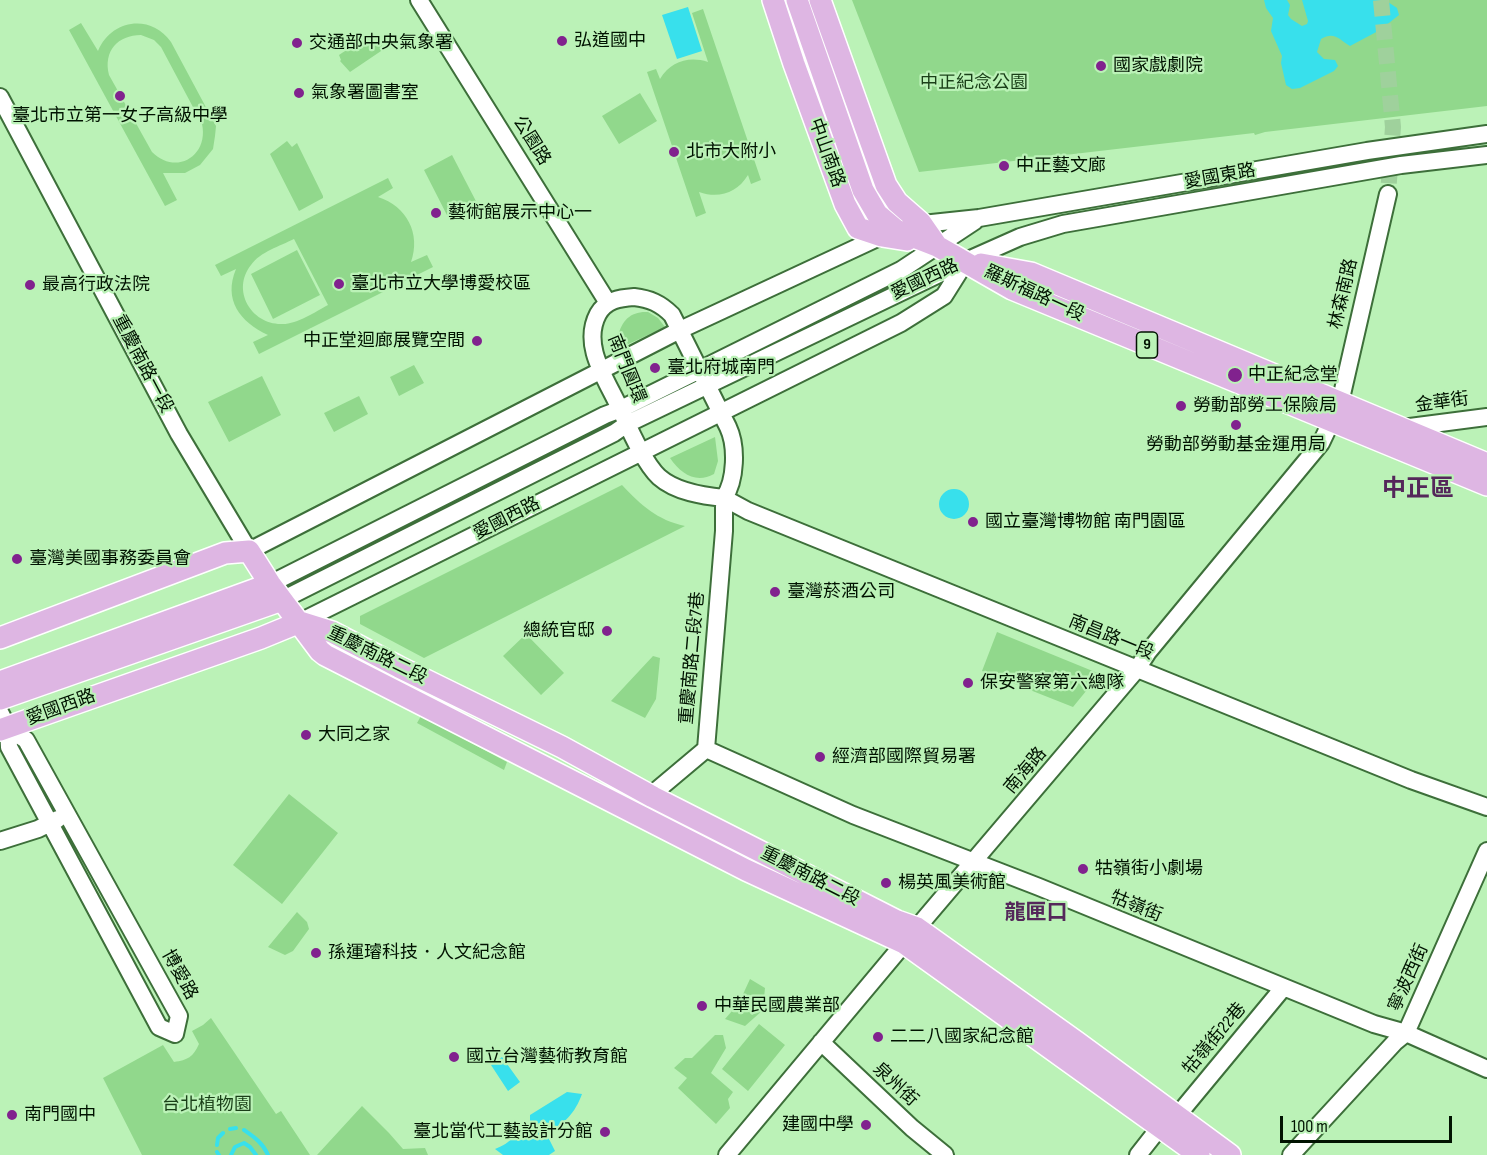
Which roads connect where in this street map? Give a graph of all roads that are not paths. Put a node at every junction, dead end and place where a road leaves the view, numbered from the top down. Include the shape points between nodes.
1 (419, 0) edge
2 (773, 0) edge
3 (796, 0) edge
4 (820, 0) edge
5 (0, 97) edge
6 (1487, 134) edge
7 (1487, 155) edge
8 (1388, 194) tunnel mouth
9 (979, 218) junction
10 (921, 223) junction
11 (889, 233) junction
12 (937, 246) junction
13 (966, 261) junction
14 (608, 303) junction
15 (680, 330) junction
16 (602, 370) junction
17 (703, 377) junction
18 (721, 412) junction
19 (1336, 412) junction
20 (624, 416) junction
21 (1487, 417) edge
22 (1402, 428) junction
23 (642, 451) junction
24 (1487, 464) edge
25 (1487, 485) edge
26 (724, 498) junction
27 (249, 551) junction
28 (276, 592) junction
29 (300, 622) junction
30 (0, 638) edge
31 (1137, 669) junction
32 (0, 682) edge
33 (0, 699) edge
34 (3, 723) edge
35 (706, 749) junction
36 (653, 797) junction
37 (1487, 807) edge
38 (67, 814) junction
39 (50, 823) junction
40 (0, 842) edge
41 (1487, 851) edge
42 (974, 862) junction
43 (910, 936) junction
44 (1283, 988) junction
45 (1406, 1033) junction
46 (821, 1042) junction
47 (1487, 1070) edge
48 (1168, 1122) junction
49 (727, 1155) edge
50 (945, 1155) edge
51 (1137, 1155) edge
52 (1199, 1155) edge
53 (1230, 1155) edge
54 (1291, 1155) edge

1 - 14 street, 公園路
2 - 11 main road, 中山南路 / 9 via 845,204 858,228
3 - 11 main road, 中山南路 via 863,190
4 - 10 main road, 中山南路 / 9 via 886,185 897,202
5 - 27 street, 重慶南路一段 via 180,434
6 - 9 street, 愛國東路
7 - 13 street, 愛國東路 via 1401,165 1063,224 1020,237
8 - 19 street, 林森南路
9 - 10 street, 愛國東路
9 - 12 street, 愛國東路
10 - 11 street, 愛國東路
10 - 12 main road, 中山南路 / 9
11 - 12 main road, 中山南路 / 9
11 - 15 street
12 - 13 main road, 中山南路 / 9
12 - 17 street, 愛國西路 via 901,270
13 - 17 street, 愛國西路
13 - 18 street, 愛國西路 via 944,296 927,307
13 - 19 main road, 羅斯福路一段 / 9 via 1031,273
14 - 15 street via 620,298 649,299 664,306
14 - 16 street, 南門圓環 via 601,310 591,340
15 - 16 street
15 - 17 street
16 - 20 street, 南門圓環
16 - 27 street
17 - 18 street
17 - 20 street, 愛國西路
18 - 23 street, 愛國西路
18 - 26 street via 731,434 734,456
19 - 22 main road, 羅斯福路一段 / 9
19 - 25 main road, 羅斯福路一段 / 9
19 - 31 street, 南海路 via 1321,443
20 - 23 street, 南門圓環
20 - 28 street, 愛國西路 via 605,415
21 - 22 street, 金華街
22 - 24 main road, 羅斯福路一段 / 9
23 - 26 street, 南門圓環 via 655,471 672,485 703,496
23 - 29 street, 愛國西路
26 - 31 street, 南昌路一段 via 748,512
26 - 35 street, 重慶南路二段7巷
27 - 28 main road, 重慶南路一段
27 - 30 main road via 225,553
28 - 29 main road, 重慶南路一段
28 - 32 main road, 愛國西路
28 - 33 main road, 愛國西路
29 - 34 main road, 愛國西路
29 - 36 main road, 重慶南路二段 via 332,632
29 - 43 main road, 重慶南路二段 via 325,655 746,870
31 - 37 street, 南昌路一段 via 1402,777
31 - 42 street, 南海路
34 - 38 street, 博愛路 via 26,740
34 - 39 street, 博愛路 via 9,747
35 - 36 street, 重慶南路二段7巷
35 - 42 street, 牯嶺街 via 853,815
36 - 43 main road, 重慶南路二段 via 897,921
38 - 39 street
38 - 39 street, 博愛路 via 179,1016 175,1034 159,1027
39 - 40 street
41 - 45 street, 寧波西街
42 - 43 street, 南海路
42 - 44 street, 牯嶺街
43 - 46 street, 南海路
43 - 48 main road, 重慶南路二段 via 1078,1043
44 - 45 street, 牯嶺街
44 - 48 street, 牯嶺街22巷
45 - 47 street, 牯嶺街
45 - 54 street, 寧波西街
46 - 49 street, 南海路
46 - 50 street, 泉州街
48 - 51 street, 牯嶺街22巷
48 - 52 main road, 重慶南路二段
48 - 53 main road, 重慶南路二段

